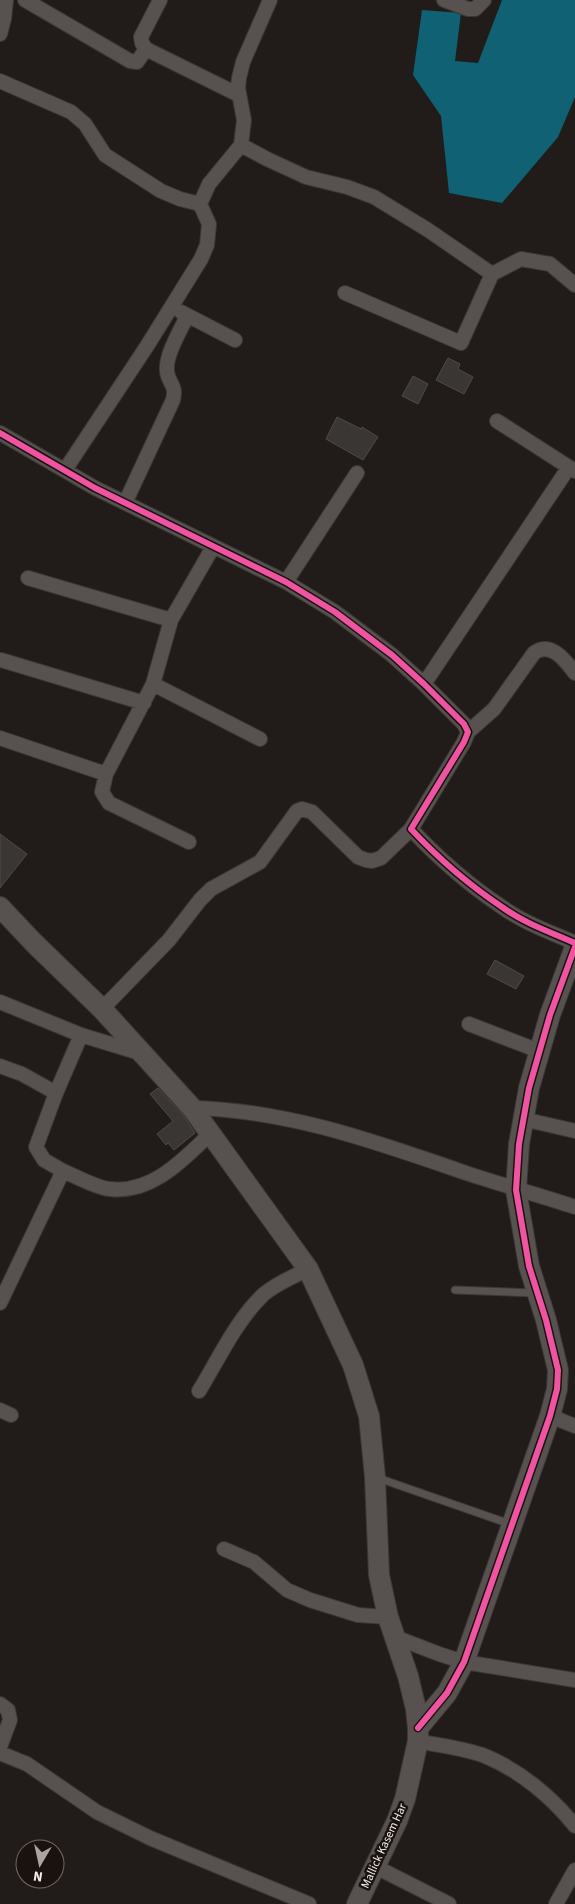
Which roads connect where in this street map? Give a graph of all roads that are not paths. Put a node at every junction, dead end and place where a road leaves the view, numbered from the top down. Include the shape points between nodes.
1 (6, 0) edge
2 (25, 0) edge
3 (160, 0) edge
4 (270, 0) edge
5 (444, 0) edge
6 (484, 0) edge
7 (0, 34) edge
8 (146, 49) junction
9 (0, 81) edge
10 (239, 95) junction
11 (241, 145) junction
12 (200, 204) junction
13 (492, 274) junction
14 (575, 285) edge
15 (345, 293) dead end
16 (171, 306) junction
17 (188, 316) junction
18 (235, 340) dead end
19 (497, 421) dead end
20 (0, 433) edge
21 (572, 469) edge
22 (65, 470) junction
23 (357, 473) dead end
24 (125, 503) junction
25 (212, 547) junction
26 (28, 578) dead end
27 (286, 582) junction
28 (171, 620) junction
29 (1, 660) edge
30 (575, 672) edge
31 (154, 684) junction
32 (424, 684) junction
33 (144, 703) junction
34 (468, 732) junction
35 (0, 738) edge
36 (260, 740) dead end
37 (106, 774) junction
38 (411, 829) junction
39 (189, 842) dead end
40 (0, 907) edge
41 (575, 943) edge
42 (575, 947) edge
43 (0, 1002) edge
44 (102, 1009) junction
45 (469, 1024) dead end
46 (81, 1034) junction
47 (539, 1051) junction
48 (146, 1055) junction
49 (0, 1066) edge
50 (56, 1094) junction
51 (192, 1108) junction
52 (523, 1119) junction
53 (575, 1131) edge
54 (211, 1133) junction
55 (63, 1171) junction
56 (516, 1190) junction
57 (575, 1207) edge
58 (308, 1269) junction
59 (455, 1290) dead end
60 (538, 1293) junction
61 (0, 1303) edge
62 (199, 1391) dead end
63 (550, 1416) junction
64 (575, 1426) edge
65 (375, 1477) junction
66 (513, 1525) junction
67 (224, 1550) dead end
68 (388, 1617) junction
69 (395, 1637) junction
70 (464, 1662) junction
71 (575, 1680) edge
72 (0, 1704) edge
73 (418, 1735) junction
74 (0, 1747) edge
75 (0, 1752) edge
76 (575, 1823) edge
77 (376, 1867) junction
78 (575, 1870) edge
79 (308, 1904) edge
80 (356, 1904) edge
81 (449, 1904) edge
82 (556, 1904) edge

1 - 7 street
2 - 8 street via 130,61 137,62
3 - 8 street via 141,37
4 - 10 street via 243,62
5 - 6 street via 475,9
8 - 10 street
9 - 12 street via 71,112 85,124 105,155 161,191
10 - 11 street via 244,120
11 - 12 street via 209,184
11 - 13 street via 297,173 374,197
12 - 16 street via 209,224 207,245
13 - 14 street via 521,259 550,264
13 - 15 street via 461,343
16 - 17 street
16 - 22 street
17 - 18 street
17 - 24 street via 168,360 174,400
19 - 21 street
20 - 22 street
21 - 32 street
22 - 24 street
23 - 27 street
24 - 25 street
25 - 27 street
25 - 28 street
26 - 28 street
27 - 32 street via 364,633
28 - 31 street
29 - 33 street
30 - 34 street via 557,653 539,649 494,709
31 - 33 street
31 - 36 street
32 - 34 street
33 - 37 street
34 - 38 street
35 - 37 street
37 - 39 street via 102,792 109,803
38 - 41 street via 430,849 502,908
38 - 44 street via 381,858 372,861 358,857 312,812 302,809 260,862 206,894 169,940
40 - 44 main road
42 - 47 main road
43 - 46 street
44 - 48 main road
45 - 47 street
46 - 48 street
46 - 50 street
47 - 52 main road
48 - 51 main road
49 - 50 street via 22,1074
50 - 55 street via 36,1147 44,1160
51 - 54 main road
51 - 56 street via 257,1113 337,1130
52 - 53 street
52 - 56 main road
54 - 55 street via 162,1176 135,1187 108,1189
54 - 58 main road
55 - 61 street
56 - 57 street
56 - 60 main road via 529,1266
58 - 62 street via 278,1284 252,1306
58 - 65 main road via 353,1365 369,1416
59 - 60 lane
60 - 63 main road via 558,1370
63 - 64 street
63 - 66 main road
65 - 66 lane
65 - 68 main road via 379,1575
66 - 70 main road
67 - 68 street via 254,1562 287,1590 310,1600 358,1615
68 - 69 main road
69 - 70 street
69 - 73 main road via 416,1709
70 - 71 street
70 - 73 main road
72 - 74 street via 8,1710 10,1720
73 - 76 street via 504,1765 529,1782
73 - 77 main road, Mallick Kasem Har via 406,1799
75 - 79 street via 27,1764 97,1812 150,1838
77 - 80 main road, Mallick Kasem Har
77 - 81 street
78 - 82 street

